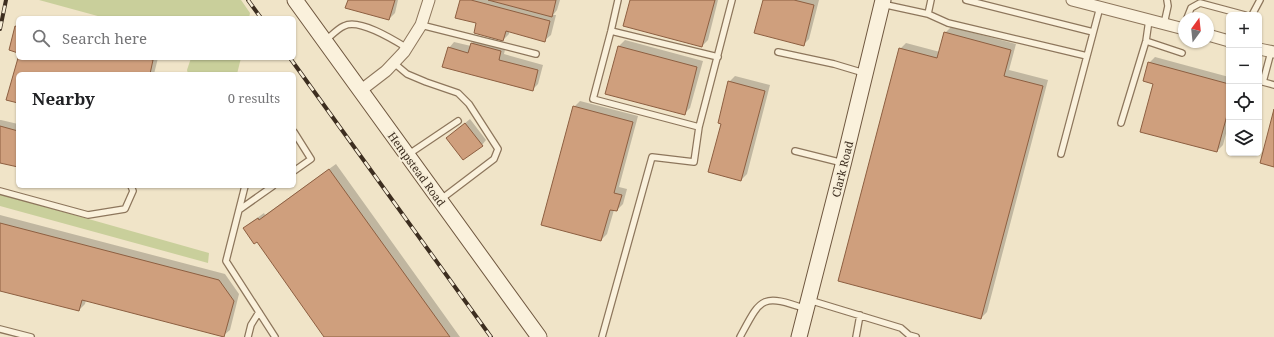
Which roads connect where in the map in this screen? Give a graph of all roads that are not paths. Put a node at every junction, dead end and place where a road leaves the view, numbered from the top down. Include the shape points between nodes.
1 (295, 0) edge
2 (429, 0) edge
3 (618, 0) edge
4 (732, 0) edge
5 (931, 0) edge
6 (966, 0) edge
7 (1072, 0) edge
8 (1167, 0) edge
9 (1260, 0) edge
10 (883, 2) edge
11 (1100, 7) junction
12 (1189, 12) edge
13 (1234, 12) edge
14 (1254, 12) edge
15 (928, 14) junction
16 (1149, 20) junction
17 (1164, 24) junction
18 (421, 25) junction
19 (1178, 27) edge
20 (611, 31) junction
21 (1094, 32) junction
22 (1214, 37) edge
23 (1226, 40) edge
24 (1146, 41) junction
25 (325, 42) junction
26 (407, 48) junction
27 (1262, 49) edge
28 (778, 52) dead end
29 (1273, 52) edge
30 (1182, 53) dead end
31 (536, 54) dead end
32 (1087, 56) junction
33 (718, 57) junction
34 (394, 63) junction
35 (865, 73) junction
36 (1274, 85) edge
37 (360, 90) junction
38 (458, 121) dead end
39 (1120, 123) dead end
40 (699, 127) junction
41 (296, 135) edge
42 (795, 151) dead end
43 (1061, 154) dead end
44 (407, 156) junction
45 (844, 163) junction
46 (296, 170) edge
47 (132, 188) edge
48 (244, 188) edge
49 (270, 188) edge
50 (0, 191) edge
51 (440, 201) junction
52 (239, 210) junction
53 (807, 305) junction
54 (259, 312) junction
55 (860, 315) junction
56 (0, 329) edge
57 (909, 336) edge
58 (31, 337) edge
59 (248, 337) edge
60 (275, 337) edge
61 (539, 337) edge
62 (602, 337) edge
63 (740, 337) edge
64 (799, 337) edge
65 (856, 337) edge
66 (916, 337) edge

1 - 25 main road, Hempstead Road
2 - 18 street
3 - 20 lane
4 - 33 lane
5 - 15 lane
6 - 21 lane
7 - 11 street
8 - 17 lane
9 - 14 lane
10 - 15 lane
10 - 35 main road, Clark Road
11 - 16 street
11 - 21 lane
12 - 13 lane via 1191,8 1200,3
15 - 32 lane via 948,23
16 - 17 street
16 - 24 lane
17 - 19 street
18 - 26 street
18 - 31 lane
20 - 33 lane
20 - 40 lane via 593,99
21 - 32 lane
22 - 23 street
24 - 30 lane
24 - 39 lane
25 - 26 lane via 344,26 358,24 386,35
25 - 37 main road, Hempstead Road
26 - 34 street
27 - 29 street
28 - 35 lane
29 - 36 lane via 1263,82
32 - 43 lane
33 - 40 lane
34 - 37 street
34 - 51 lane via 407,74 458,93 470,104 498,149 494,160
35 - 45 main road, Clark Road
37 - 44 main road, Hempstead Road
38 - 44 lane
40 - 62 lane via 694,162 652,157
41 - 46 lane via 311,159
42 - 45 lane
44 - 51 main road, Hempstead Road
45 - 53 main road, Clark Road
47 - 50 lane via 133,192 125,209 88,215
48 - 52 lane
49 - 52 lane
51 - 61 main road, Hempstead Road
52 - 54 lane via 226,261
53 - 55 lane
53 - 63 lane via 769,300 760,304
53 - 64 main road, Clark Road
54 - 59 lane via 251,325
54 - 60 lane
55 - 57 lane via 901,328
55 - 65 lane
56 - 58 lane
57 - 66 lane

